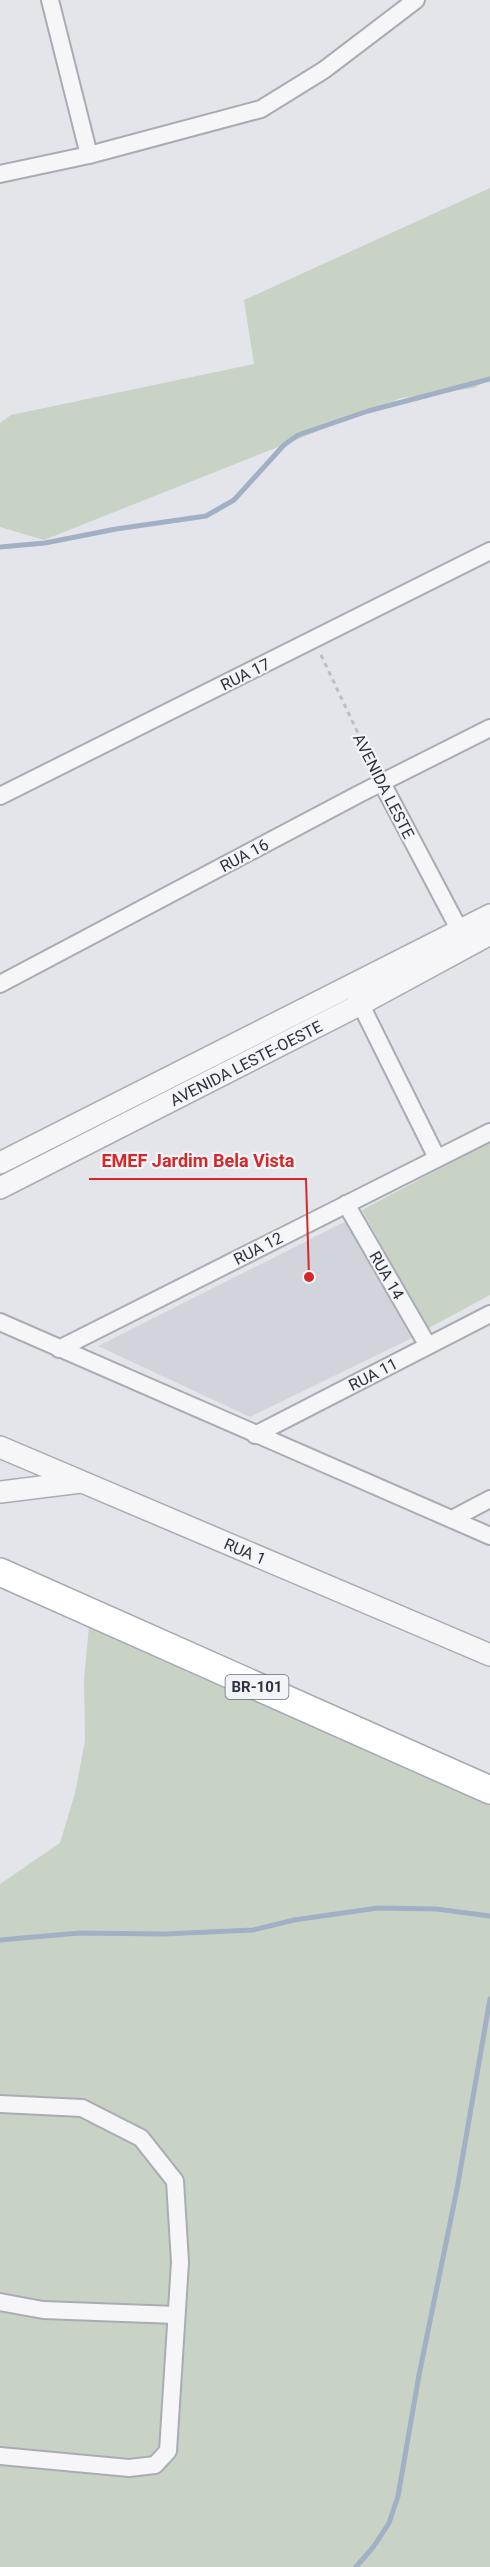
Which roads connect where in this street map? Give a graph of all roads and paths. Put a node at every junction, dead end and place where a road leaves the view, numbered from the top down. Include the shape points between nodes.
1 (50, 0) edge
2 (416, 0) edge
3 (89, 155) junction
4 (0, 174) edge
5 (490, 551) edge
6 (314, 640) junction
7 (490, 728) edge
8 (382, 783) junction
9 (0, 796) edge
10 (490, 915) edge
11 (459, 930) junction
12 (490, 934) edge
13 (0, 984) edge
14 (356, 995) junction
15 (490, 1132) edge
16 (437, 1158) junction
17 (0, 1162) edge
18 (0, 1188) edge
19 (346, 1204) junction
20 (490, 1314) edge
21 (0, 1322) edge
22 (428, 1346) junction
23 (58, 1349) junction
24 (255, 1435) junction
25 (0, 1447) edge
26 (82, 1482) junction
27 (0, 1492) edge
28 (490, 1499) edge
29 (452, 1519) junction
30 (490, 1536) edge
31 (8, 1575) edge
32 (490, 1655) edge
33 (490, 1790) edge
34 (0, 2104) edge
35 (0, 2302) edge
36 (176, 2315) junction
37 (0, 2456) edge

1 - 3 street
2 - 3 street via 324,70 261,109
3 - 4 street
5 - 6 street, RUA 17
6 - 8 path, AVENIDA LESTE
6 - 9 street, RUA 17
7 - 8 street, RUA 16
8 - 11 street, AVENIDA LESTE
8 - 13 street, RUA 16
10 - 11 street, AVENIDA LESTE-OESTE
11 - 14 street, AVENIDA LESTE-OESTE
12 - 14 street, AVENIDA LESTE-OESTE
14 - 16 street
14 - 17 street, AVENIDA LESTE-OESTE
14 - 18 street, AVENIDA LESTE-OESTE
15 - 16 street, RUA 12
16 - 19 street, RUA 12
19 - 22 street, RUA 14
19 - 23 street, RUA 12
20 - 22 street, RUA 11
21 - 23 street
22 - 24 street, RUA 11
23 - 24 street
24 - 29 street
25 - 26 street, RUA 1
26 - 27 street
26 - 32 street, RUA 1
28 - 29 street
29 - 30 street
31 - 33 main road, BR-101
34 - 36 street via 82,2108 141,2138 175,2181 180,2262
35 - 36 street via 43,2310
36 - 37 street via 168,2451 155,2465 129,2468

